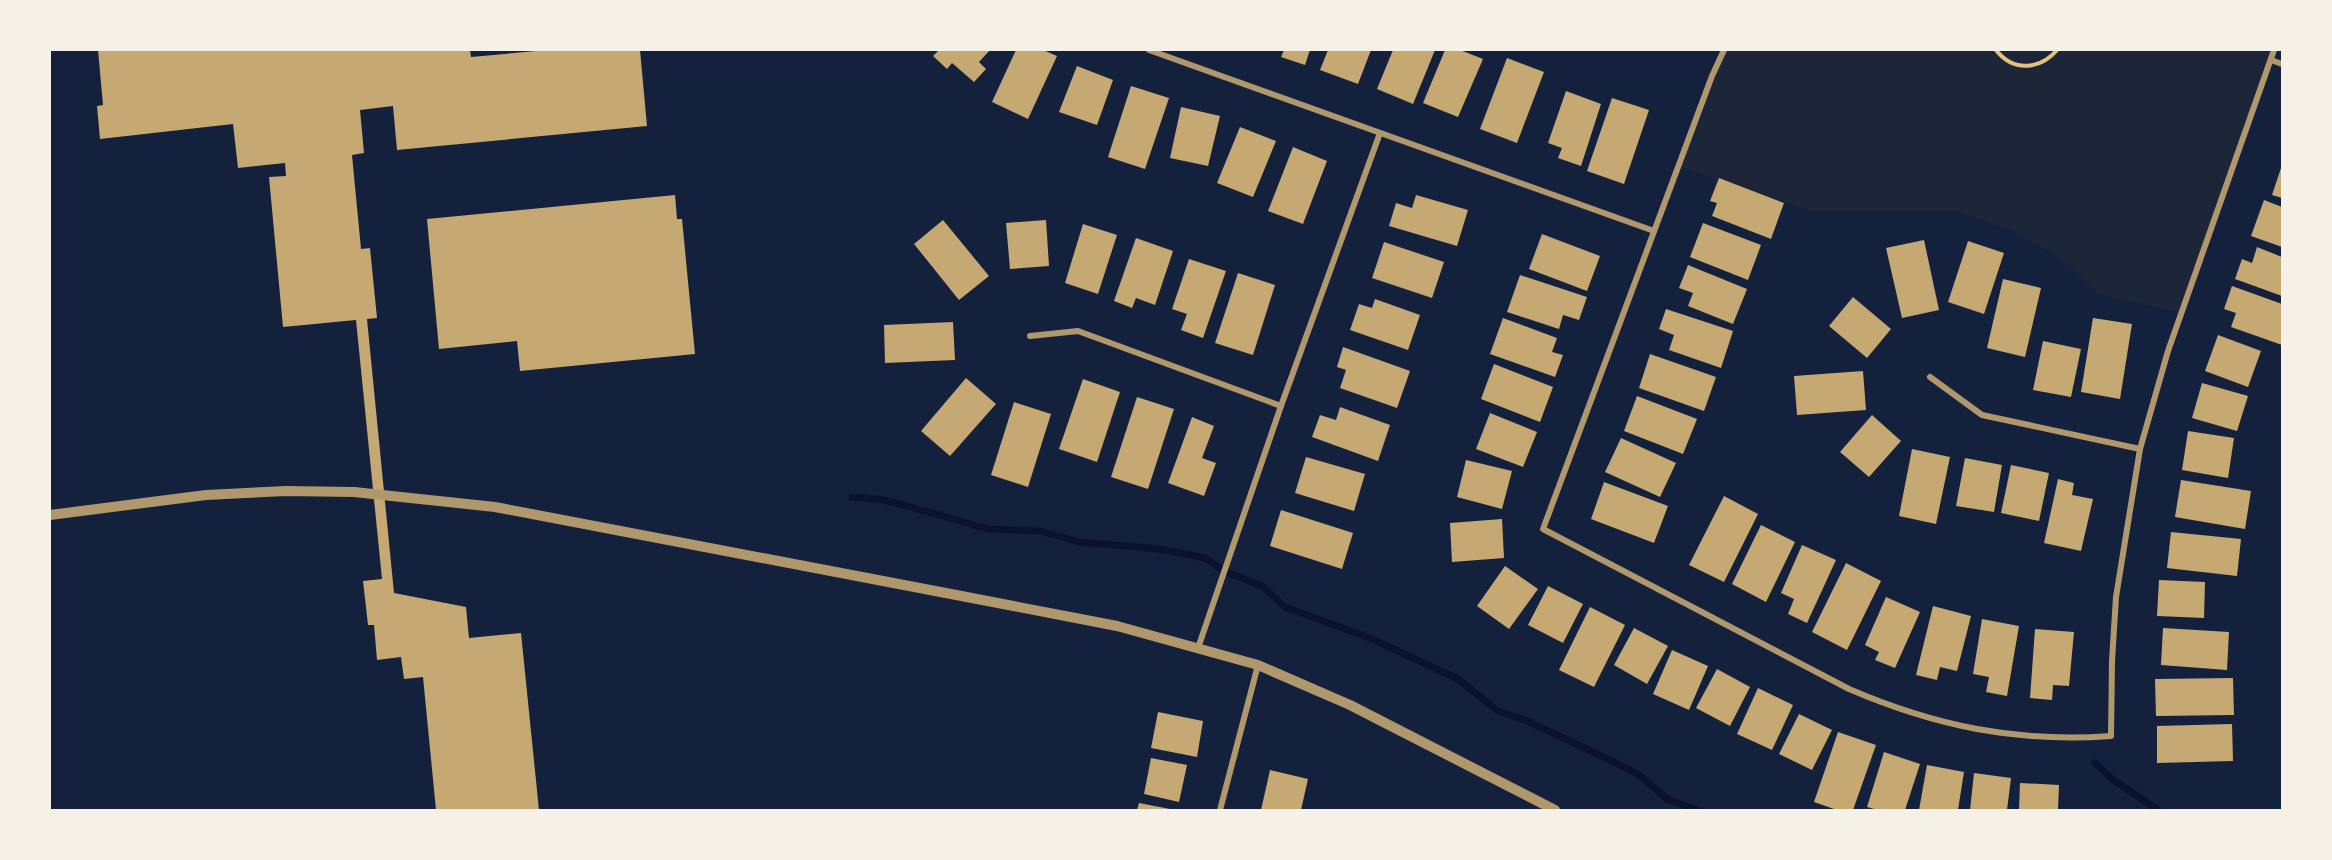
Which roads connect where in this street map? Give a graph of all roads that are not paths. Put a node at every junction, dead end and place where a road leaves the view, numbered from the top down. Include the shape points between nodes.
1 (1149, 50) edge
2 (1724, 50) edge
3 (2274, 50) edge
4 (2271, 60) junction
5 (2283, 64) edge
6 (1380, 133) junction
7 (1654, 231) junction
8 (1030, 336) dead end
9 (1930, 377) dead end
10 (1281, 406) junction
11 (2140, 449) junction
12 (50, 515) edge
13 (1198, 648) junction
14 (1258, 665) junction
15 (1220, 810) edge
16 (1556, 810) edge

1 - 6 street
2 - 7 street
3 - 4 street
4 - 5 street
4 - 11 street via 2168,351
6 - 7 street
6 - 10 street
7 - 11 street via 1543,529 1849,689 1888,706 1945,723 1999,733 2045,739 2111,736 2116,597
8 - 10 street via 1078,331
9 - 11 street via 1982,415
10 - 13 street
12 - 13 street via 206,495 286,491 354,492 495,507 1117,626
13 - 14 street
14 - 15 street
14 - 16 street via 1350,705

